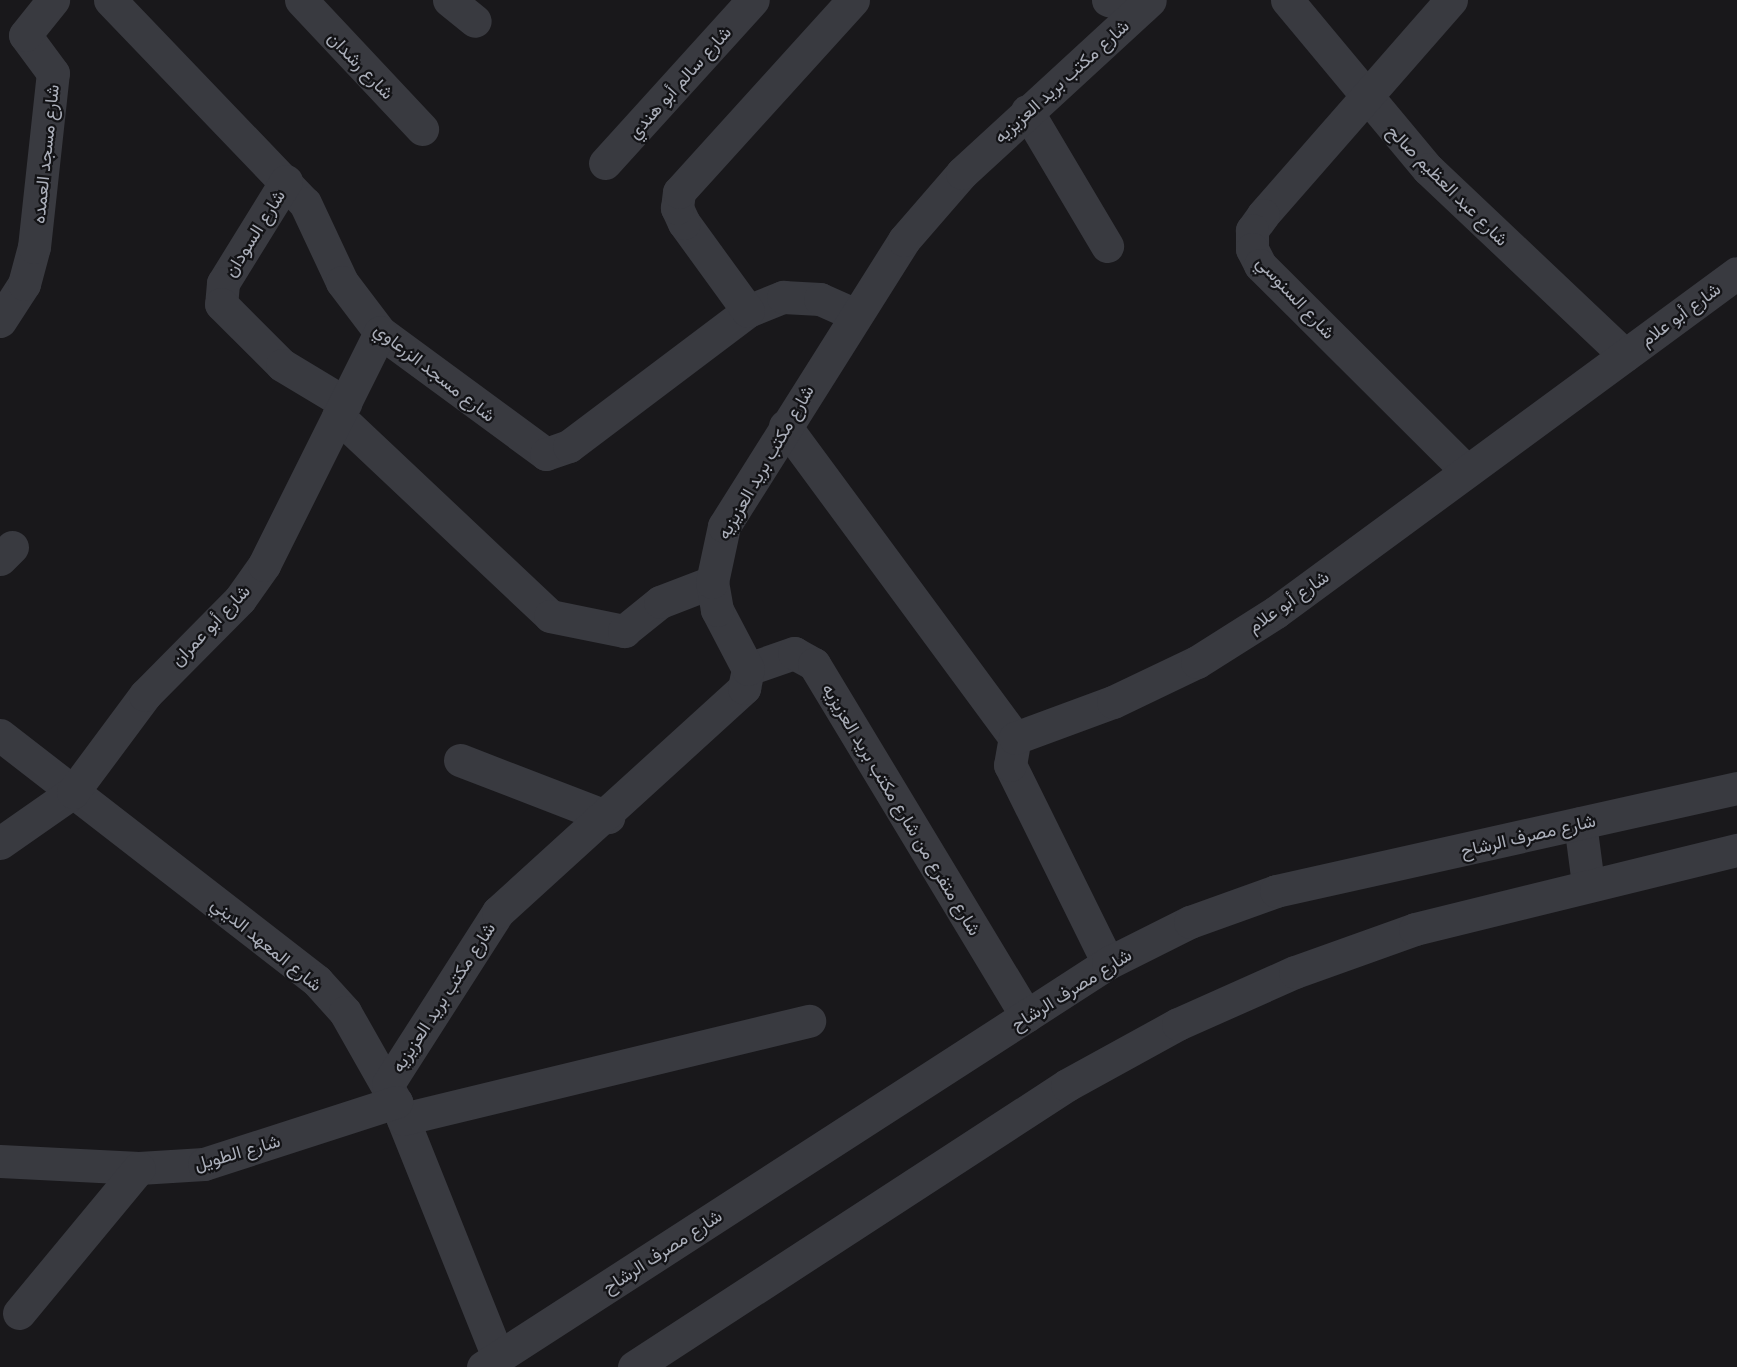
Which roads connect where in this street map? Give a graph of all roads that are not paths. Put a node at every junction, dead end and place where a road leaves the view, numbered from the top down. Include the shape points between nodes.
1 (53, 0) edge
2 (110, 0) edge
3 (301, 0) edge
4 (449, 0) edge
5 (753, 0) edge
6 (853, 0) edge
7 (1108, 0) edge
8 (1287, 0) edge
9 (1451, 0) edge
10 (1146, 4) edge
11 (475, 21) dead end
12 (1365, 99) junction
13 (1027, 111) junction
14 (422, 129) dead end
15 (605, 163) dead end
16 (286, 181) junction
17 (1107, 246) dead end
18 (1737, 273) edge
19 (12, 280) edge
20 (748, 311) junction
21 (854, 314) junction
22 (0, 321) edge
23 (380, 332) junction
24 (1625, 355) junction
25 (341, 410) junction
26 (785, 426) junction
27 (1467, 471) junction
28 (712, 582) junction
29 (748, 669) junction
30 (0, 735) edge
31 (1015, 738) junction
32 (460, 760) dead end
33 (1737, 788) edge
34 (73, 792) junction
35 (608, 817) junction
36 (1580, 823) junction
37 (0, 843) edge
38 (1737, 850) edge
39 (1588, 884) junction
40 (1108, 963) junction
41 (1026, 1016) junction
42 (809, 1021) dead end
43 (395, 1101) junction
44 (0, 1161) edge
45 (139, 1168) junction
46 (19, 1313) dead end
47 (487, 1365) edge
48 (634, 1367) edge

1 - 19 street, شارع مسجد العمده via 25,35 28,45 51,67 53,79 34,247
2 - 16 street, شارع مسجد الزرعاوي
3 - 14 street, شارع رشدان
4 - 11 street
5 - 15 street, شارع سالم أبو هندي
6 - 20 street via 679,192 677,208 684,223
7 - 10 street
8 - 12 street, شارع عبد العظيم صالح
9 - 12 street, شارع السنوسي
10 - 13 street, شارع مكتب بريد العزيزيه
12 - 24 street, شارع عبد العظيم صالح via 1428,169
12 - 27 street, شارع السنوسي via 1252,230 1252,249 1260,265
13 - 17 street
13 - 21 street, شارع مكتب بريد العزيزيه via 947,189
16 - 23 street, شارع مسجد الزرعاوي via 320,227 348,291
16 - 25 street, شارع السودان via 223,283 221,304 282,365
18 - 24 street, شارع أبو علام
19 - 22 street, شارع مسجد العمده
20 - 21 street, شارع مسجد الزرعاوي via 783,297 820,299
20 - 23 street, شارع مسجد الزرعاوي via 559,453 546,454
21 - 26 street, شارع مكتب بريد العزيزيه
23 - 25 street, شارع أبو عمران
24 - 27 street, شارع أبو علام
25 - 28 street via 550,616 624,631 660,602
25 - 34 street, شارع أبو عمران via 264,565 240,599 146,695
26 - 28 street, شارع مكتب بريد العزيزيه via 724,526
26 - 31 street
27 - 31 street, شارع أبو علام via 1276,612 1197,662 1113,702
28 - 29 street, شارع مكتب بريد العزيزيه via 717,610
29 - 35 street, شارع مكتب بريد العزيزيه via 744,688 732,704
29 - 41 street, شارع متفرع من شارع مكتب بريد العزيزيه via 794,653 814,664
30 - 34 street, شارع المعهد الديني
31 - 40 street via 1010,765
32 - 35 street
33 - 36 street, شارع مصرف الرشاح
34 - 37 street, شارع أبو عمران
34 - 43 street, شارع المعهد الديني via 317,981 345,1012
35 - 43 street, شارع مكتب بريد العزيزيه via 498,912
36 - 39 street
36 - 40 street, شارع مصرف الرشاح via 1276,891 1190,922
38 - 39 street
39 - 48 street via 1415,929 1295,972 1179,1024 1067,1086
40 - 41 street, شارع مصرف الرشاح
41 - 47 street, شارع مصرف الرشاح
42 - 43 street, شارع الطويل
43 - 45 street, شارع الطويل via 204,1164
43 - 47 street, شارع المعهد الديني
44 - 45 street, شارع الطويل
45 - 46 street

